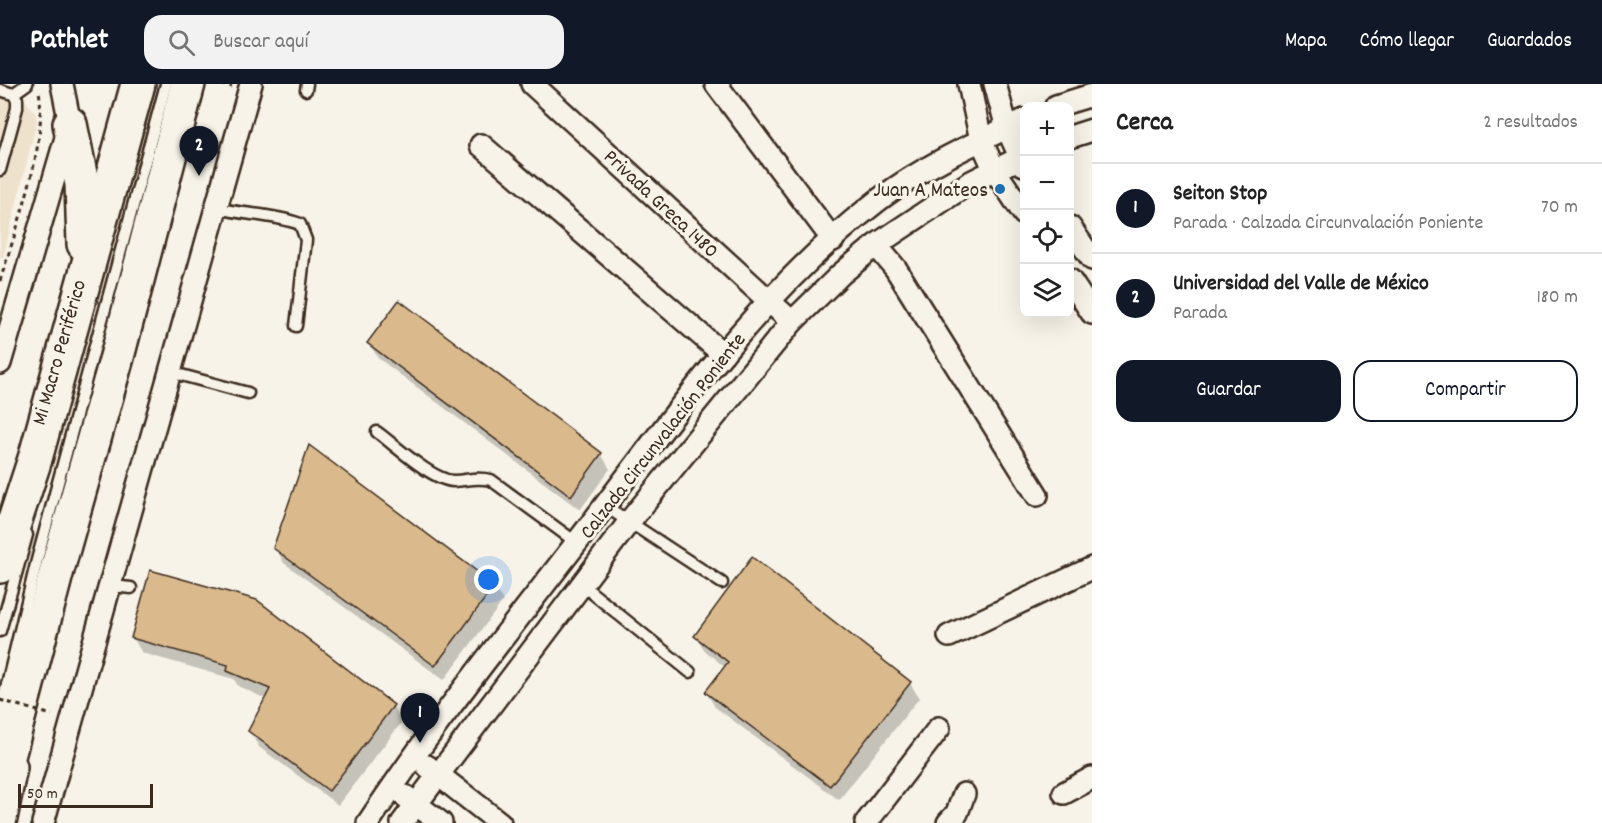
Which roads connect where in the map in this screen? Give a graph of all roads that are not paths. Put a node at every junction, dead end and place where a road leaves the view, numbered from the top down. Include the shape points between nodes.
1 (27, 84) edge
2 (138, 84) edge
3 (166, 84) edge
4 (188, 84) edge
5 (251, 84) edge
6 (532, 84) edge
7 (716, 84) edge
8 (969, 84) edge
9 (995, 84) edge
10 (61, 86) edge
11 (0, 90) edge
12 (13, 93) junction
13 (1092, 95) edge
14 (1069, 102) edge
15 (70, 124) junction
16 (1016, 124) edge
17 (1092, 130) edge
18 (1074, 136) edge
19 (981, 140) junction
20 (481, 145) dead end
21 (1022, 156) edge
22 (1020, 160) edge
23 (994, 169) junction
24 (0, 171) edge
25 (217, 208) junction
26 (1021, 210) edge
27 (1074, 233) edge
28 (833, 240) junction
29 (876, 245) junction
30 (1092, 259) edge
31 (85, 281) junction
32 (1074, 286) edge
33 (770, 302) junction
34 (1092, 313) edge
35 (792, 322) junction
36 (296, 326) dead end
37 (723, 354) junction
38 (0, 363) edge
39 (170, 372) junction
40 (248, 393) dead end
41 (377, 432) dead end
42 (35, 459) junction
43 (1037, 495) dead end
44 (0, 503) edge
45 (605, 506) junction
46 (629, 522) junction
47 (29, 528) dead end
48 (577, 543) junction
49 (0, 566) edge
50 (1092, 568) edge
51 (722, 583) dead end
52 (581, 584) junction
53 (0, 631) edge
54 (505, 635) junction
55 (949, 636) dead end
56 (528, 653) junction
57 (690, 672) dead end
58 (6, 711) edge
59 (939, 728) dead end
60 (415, 757) junction
61 (437, 775) junction
62 (1092, 778) edge
63 (0, 787) edge
64 (393, 787) junction
65 (1064, 793) dead end
66 (964, 794) dead end
67 (415, 804) junction
68 (46, 813) edge
69 (0, 818) edge
70 (34, 823) edge
71 (368, 823) edge
72 (402, 823) edge
73 (441, 823) edge
74 (500, 823) edge
75 (866, 823) edge
76 (948, 823) edge

1 - 12 lane
2 - 31 highway
3 - 58 lane via 37,560
4 - 58 highway via 57,570
5 - 25 street
6 - 33 street, Privada Greca 1480
7 - 28 street
8 - 19 street
9 - 16 street
10 - 15 street
11 - 12 lane
12 - 24 lane via 17,108
13 - 14 street
15 - 31 highway via 82,184
15 - 38 street
16 - 19 street, Calzada Circunvalación Poniente
16 - 21 street
17 - 18 street
19 - 23 street
19 - 28 street, Calzada Circunvalación Poniente via 872,205
20 - 37 street
22 - 23 street, Calzada Circunvalación Poniente
23 - 26 street
23 - 29 street, Calzada Circunvalación Poniente
25 - 36 lane via 285,218 300,224 306,240
25 - 39 street
27 - 30 street
28 - 33 street, Calzada Circunvalación Poniente
29 - 35 street, Calzada Circunvalación Poniente
29 - 43 street via 896,269
31 - 42 highway
32 - 34 street
33 - 35 street, Privada Greca 1480
33 - 37 street, Calzada Circunvalación Poniente
35 - 46 street, Calzada Circunvalación Poniente
37 - 45 street, Calzada Circunvalación Poniente
39 - 40 lane
39 - 68 street via 121,587
41 - 48 lane via 438,477 453,481 475,477 491,480
42 - 44 highway
42 - 49 highway
45 - 46 lane
45 - 48 street, Calzada Circunvalación Poniente
46 - 51 lane
46 - 52 street, Calzada Circunvalación Poniente
47 - 53 lane
48 - 54 street, Calzada Circunvalación Poniente
50 - 55 street
52 - 56 street, Calzada Circunvalación Poniente
52 - 57 lane
54 - 56 street
54 - 60 street, Calzada Circunvalación Poniente
56 - 61 street, Calzada Circunvalación Poniente
58 - 63 highway
58 - 69 highway
59 - 75 street
60 - 61 street
60 - 64 street, Calzada Circunvalación Poniente
61 - 67 street, Calzada Circunvalación Poniente
61 - 74 street
62 - 65 street
64 - 67 street
64 - 71 street, Calzada Circunvalación Poniente
66 - 76 street via 957,813
67 - 72 street, Calzada Circunvalación Poniente
67 - 73 street
68 - 70 lane

